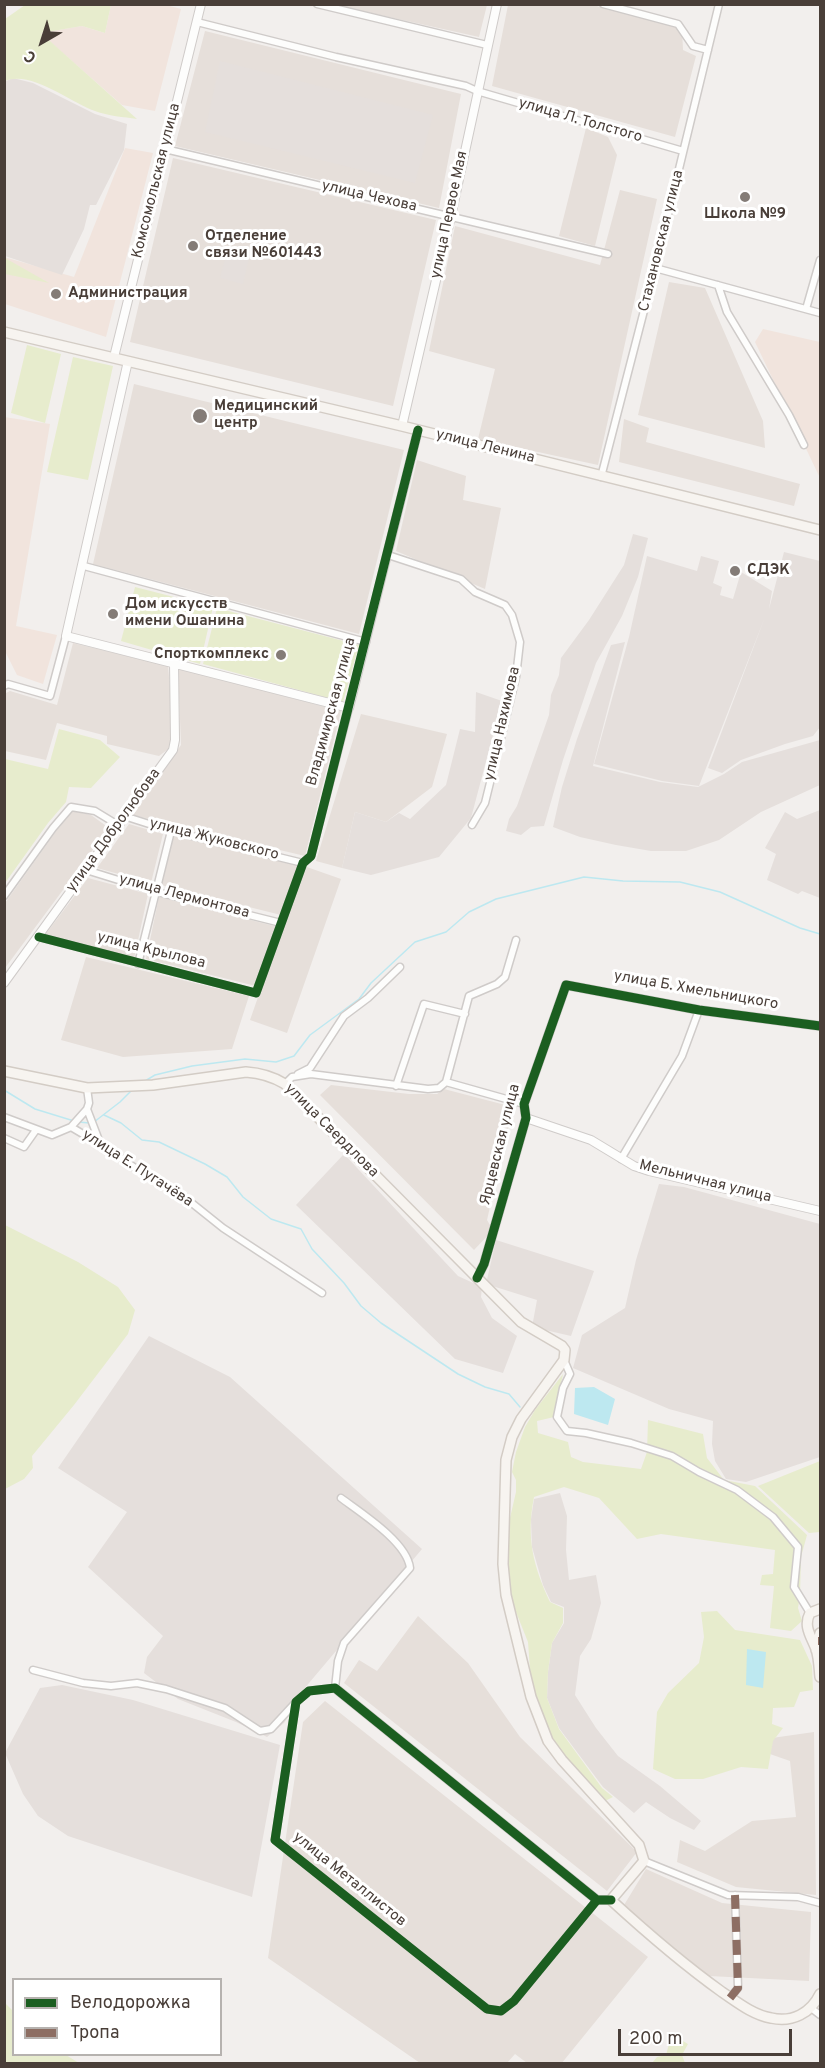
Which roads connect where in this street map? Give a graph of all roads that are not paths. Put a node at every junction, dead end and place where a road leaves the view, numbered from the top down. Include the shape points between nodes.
1 (201, 4) edge
2 (317, 4) edge
3 (497, 4) edge
4 (603, 4) edge
5 (719, 4) edge
6 (197, 22) junction
7 (487, 45) junction
8 (708, 50) junction
9 (477, 91) junction
10 (165, 149) junction
11 (683, 151) junction
12 (451, 216) junction
13 (608, 254) dead end
14 (820, 260) edge
15 (656, 268) junction
16 (718, 285) junction
17 (806, 309) junction
18 (820, 313) edge
19 (4, 332) edge
20 (114, 357) junction
21 (128, 361) junction
22 (402, 426) junction
23 (418, 430) junction
24 (804, 444) dead end
25 (601, 477) junction
26 (820, 530) edge
27 (388, 555) junction
28 (84, 566) junction
29 (66, 636) junction
30 (366, 642) junction
31 (174, 663) junction
32 (4, 686) edge
33 (349, 708) junction
34 (124, 816) junction
35 (118, 825) junction
36 (472, 825) dead end
37 (171, 831) junction
38 (303, 863) junction
39 (87, 870) junction
40 (157, 892) junction
41 (4, 896) edge
42 (281, 923) junction
43 (39, 937) junction
44 (516, 939) dead end
45 (138, 964) junction
46 (400, 967) dead end
47 (4, 983) edge
48 (566, 985) joint
49 (256, 993) joint
50 (699, 1010) junction
51 (465, 1014) junction
52 (820, 1026) edge
53 (4, 1071) edge
54 (289, 1080) junction
55 (446, 1082) junction
56 (396, 1086) junction
57 (87, 1088) junction
58 (524, 1104) junction
59 (87, 1109) junction
60 (4, 1117) edge
61 (526, 1118) junction
62 (71, 1127) junction
63 (36, 1130) junction
64 (4, 1138) edge
65 (100, 1144) junction
66 (621, 1159) junction
67 (820, 1211) edge
68 (477, 1278) junction
69 (322, 1293) dead end
70 (564, 1360) junction
71 (341, 1498) dead end
72 (820, 1609) edge
73 (810, 1613) junction
74 (817, 1640) edge
75 (33, 1670) dead end
76 (820, 1677) edge
77 (335, 1688) junction
78 (296, 1702) junction
79 (644, 1862) junction
80 (735, 1895) junction
81 (597, 1900) junction
82 (610, 1900) junction
83 (820, 1904) edge
84 (820, 1994) edge
85 (730, 1998) junction
86 (811, 2008) junction
87 (820, 2015) edge

1 - 6 street, Комсомольская улица
2 - 7 street
3 - 7 street, улица Первое Мая
4 - 8 street via 678,24 693,46
5 - 8 street, Стахановская улица
6 - 9 street, улица Л. Толстого
6 - 10 street, Комсомольская улица
7 - 9 street, улица Первое Мая
8 - 11 street, Стахановская улица
9 - 11 street, улица Л. Толстого
9 - 12 street, улица Первое Мая
10 - 12 street, улица Чехова
10 - 20 street, Комсомольская улица
11 - 15 street, Стахановская улица
12 - 13 street, улица Чехова
12 - 22 street, улица Первое Мая
14 - 17 street
15 - 16 street
15 - 25 street, Стахановская улица
16 - 17 street
16 - 24 street via 727,312
17 - 18 street
19 - 20 main road, улица Ленина
20 - 21 main road, улица Ленина
21 - 22 main road, улица Ленина
21 - 28 street
22 - 23 main road, улица Ленина
23 - 25 main road, улица Ленина
23 - 27 street, Владимирская улица
25 - 26 main road, улица Ленина
27 - 30 street, Владимирская улица
27 - 36 street, улица Нахимова via 461,579 475,592 505,605 512,615 520,642 516,677 496,764 484,803
28 - 29 street
28 - 30 street
29 - 31 street
29 - 32 street via 50,696
30 - 33 street, Владимирская улица
31 - 33 street
31 - 34 street, улица Добролюбова via 173,750
33 - 38 street, Владимирская улица via 311,856
34 - 35 street, улица Добролюбова
34 - 37 street, улица Жуковского
35 - 39 street, улица Добролюбова
35 - 41 street via 94,811 71,807
37 - 38 street, улица Жуковского
37 - 40 street
38 - 42 street, Владимирская улица
39 - 40 street, улица Лермонтова
39 - 43 street, улица Добролюбова
40 - 42 street, улица Лермонтова
40 - 45 street
42 - 49 street, Владимирская улица
43 - 45 street, улица Крылова
43 - 47 street, улица Добролюбова
44 - 51 street via 505,977 469,996
45 - 49 street, улица Крылова
46 - 54 street via 344,1016 310,1068
48 - 50 street, улица Б. Хмельницкого
48 - 58 street, Ярцевская улица
50 - 52 street, улица Б. Хмельницкого
50 - 66 street via 682,1056
51 - 55 street
51 - 56 street via 424,1004
53 - 57 main road, улица Свердлова
54 - 56 street via 311,1074
54 - 57 main road, улица Свердлова via 246,1072 153,1086
54 - 68 main road, улица Свердлова
55 - 56 street via 439,1088 428,1089
55 - 58 street
57 - 59 street
58 - 61 street, Ярцевская улица
59 - 62 street
59 - 65 street
60 - 63 street, улица Е. Пугачёва
61 - 66 street, Мельничная улица via 591,1140
61 - 68 street, Ярцевская улица
62 - 63 street, улица Е. Пугачёва via 52,1135
62 - 65 street, улица Е. Пугачёва
63 - 64 street via 24,1147
65 - 69 street, улица Е. Пугачёва via 178,1192 223,1228
66 - 67 street, Мельничная улица via 649,1171
68 - 70 main road, улица Свердлова via 521,1322 562,1346
70 - 73 street via 570,1374 562,1388 557,1416 567,1431 631,1443 672,1456 737,1490 773,1517 798,1547 794,1587
70 - 79 main road via 522,1419 509,1448 503,1564 506,1595 531,1697 548,1741 639,1845
71 - 77 street via 396,1542 409,1559 410,1568 344,1643
72 - 73 main road
73 - 74 main road via 807,1622
74 - 76 main road
75 - 78 street via 83,1683 137,1683 166,1689 225,1708 260,1731 271,1729
77 - 78 street via 309,1691
77 - 81 street
78 - 81 street, улица Металлистов via 275,1840 487,2009 501,2011 514,2001
79 - 80 street
79 - 82 main road
80 - 83 street via 798,1897
80 - 85 street via 738,1988
81 - 82 street
82 - 85 main road via 667,1951
84 - 86 main road
85 - 86 main road via 755,2013 779,2020
86 - 87 street

